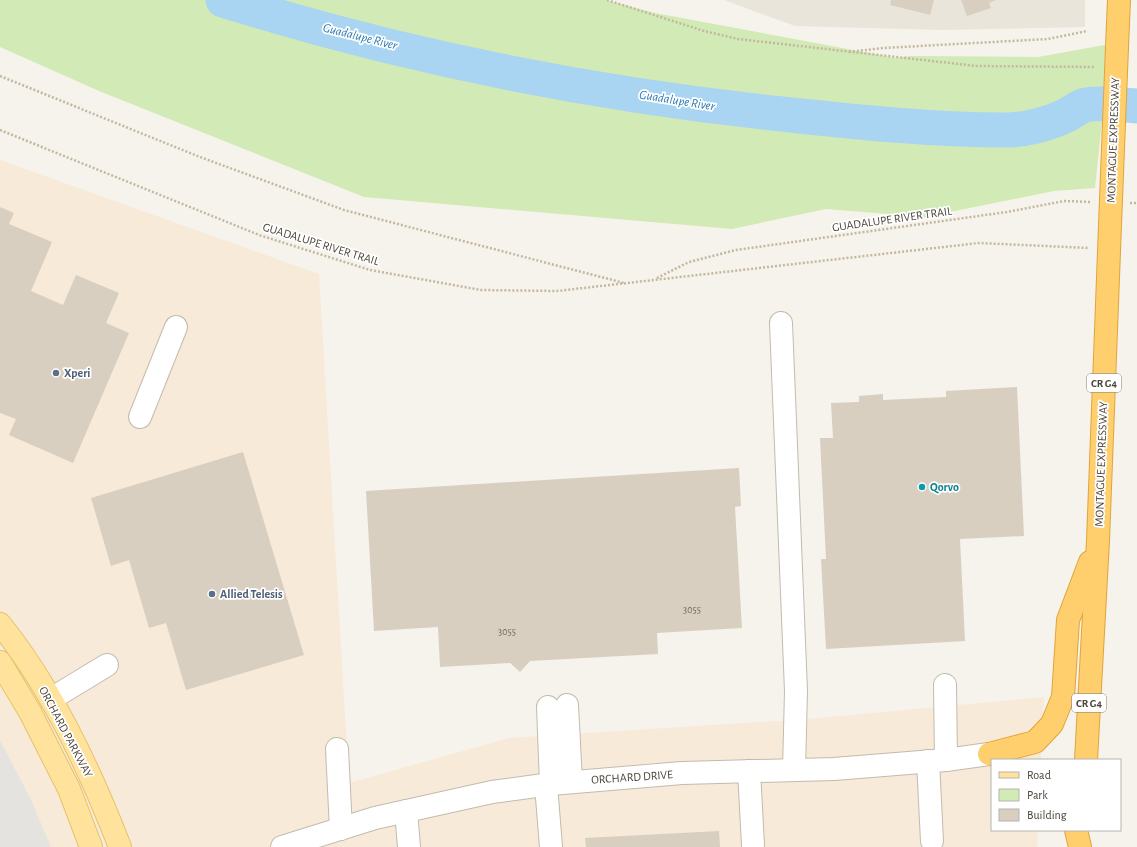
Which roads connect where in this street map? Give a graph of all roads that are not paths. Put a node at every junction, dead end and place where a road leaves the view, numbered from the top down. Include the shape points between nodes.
1 (1119, 0) edge
2 (781, 323) dead end
3 (176, 327) dead end
4 (140, 417) dead end
5 (1098, 541) junction
6 (0, 624) edge
7 (0, 662) edge
8 (107, 665) dead end
9 (945, 685) dead end
10 (51, 698) junction
11 (557, 706) dead end
12 (30, 712) junction
13 (337, 749) dead end
14 (989, 754) junction
15 (1006, 759) edge
16 (1086, 759) edge
17 (937, 761) junction
18 (794, 770) junction
19 (749, 771) junction
20 (556, 784) junction
21 (406, 811) junction
22 (341, 828) junction
23 (1076, 831) edge
24 (1083, 831) edge
25 (932, 841) dead end
26 (753, 845) dead end
27 (91, 847) edge
28 (120, 847) edge
29 (282, 847) edge
30 (409, 847) edge
31 (551, 847) edge
32 (1081, 847) edge

1 - 5 highway, MONTAGUE EXPRESSWAY / CR G4, bridge
2 - 18 street via 796,692
3 - 4 street
5 - 14 highway via 1068,620 1063,697 1052,724 1035,742
5 - 16 highway, MONTAGUE EXPRESSWAY / CR G4
6 - 10 main road, ORCHARD PARKWAY
7 - 12 main road, ORCHARD PARKWAY
8 - 10 street
9 - 17 street
10 - 12 main road
10 - 28 main road, ORCHARD PARKWAY via 106,810
11 - 20 street
12 - 27 main road, ORCHARD PARKWAY via 69,789
13 - 22 street
14 - 15 highway
14 - 17 street, ORCHARD DRIVE
17 - 18 street, ORCHARD DRIVE
17 - 25 street
18 - 19 street, ORCHARD DRIVE
19 - 20 street, ORCHARD DRIVE via 682,773
19 - 26 street
20 - 21 street, ORCHARD DRIVE via 492,792
20 - 31 street
21 - 22 street, ORCHARD DRIVE
21 - 30 street
22 - 29 street, ORCHARD DRIVE
23 - 32 highway
24 - 32 highway

